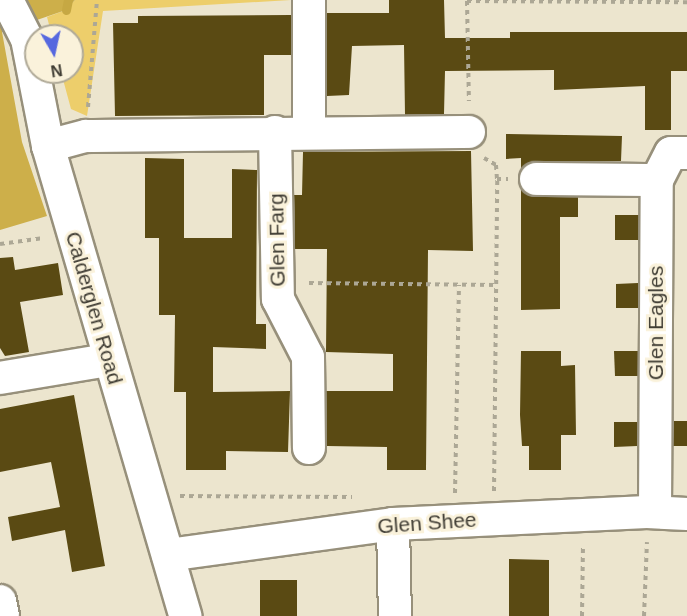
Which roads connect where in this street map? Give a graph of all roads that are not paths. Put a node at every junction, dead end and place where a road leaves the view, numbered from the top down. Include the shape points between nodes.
1 (7, 0) edge
2 (309, 0) edge
3 (275, 132) junction
4 (309, 132) junction
5 (469, 132) road end
6 (48, 146) junction
7 (687, 153) edge
8 (536, 179) road end
9 (657, 180) junction
10 (107, 360) junction
11 (0, 378) edge
12 (309, 448) dead end
13 (651, 512) junction
14 (687, 514) edge
15 (385, 525) junction
16 (168, 555) junction
17 (0, 601) edge
18 (3, 616) edge
19 (185, 616) edge
20 (395, 616) edge

1 - 6 street, Calderglen Road via 27,39
2 - 4 street
3 - 4 street
3 - 6 street via 86,136
3 - 12 street, Glen Farg via 278,299 308,357
4 - 5 street
6 - 10 street, Calderglen Road
7 - 9 street, Glen Eagles via 672,153
8 - 9 street
9 - 13 street, Glen Eagles
10 - 11 street
10 - 16 street, Calderglen Road
13 - 14 street, Glen Shee
13 - 15 street, Glen Shee
15 - 16 street, Glen Shee
15 - 20 street
16 - 19 street, Calderglen Road
17 - 18 street

